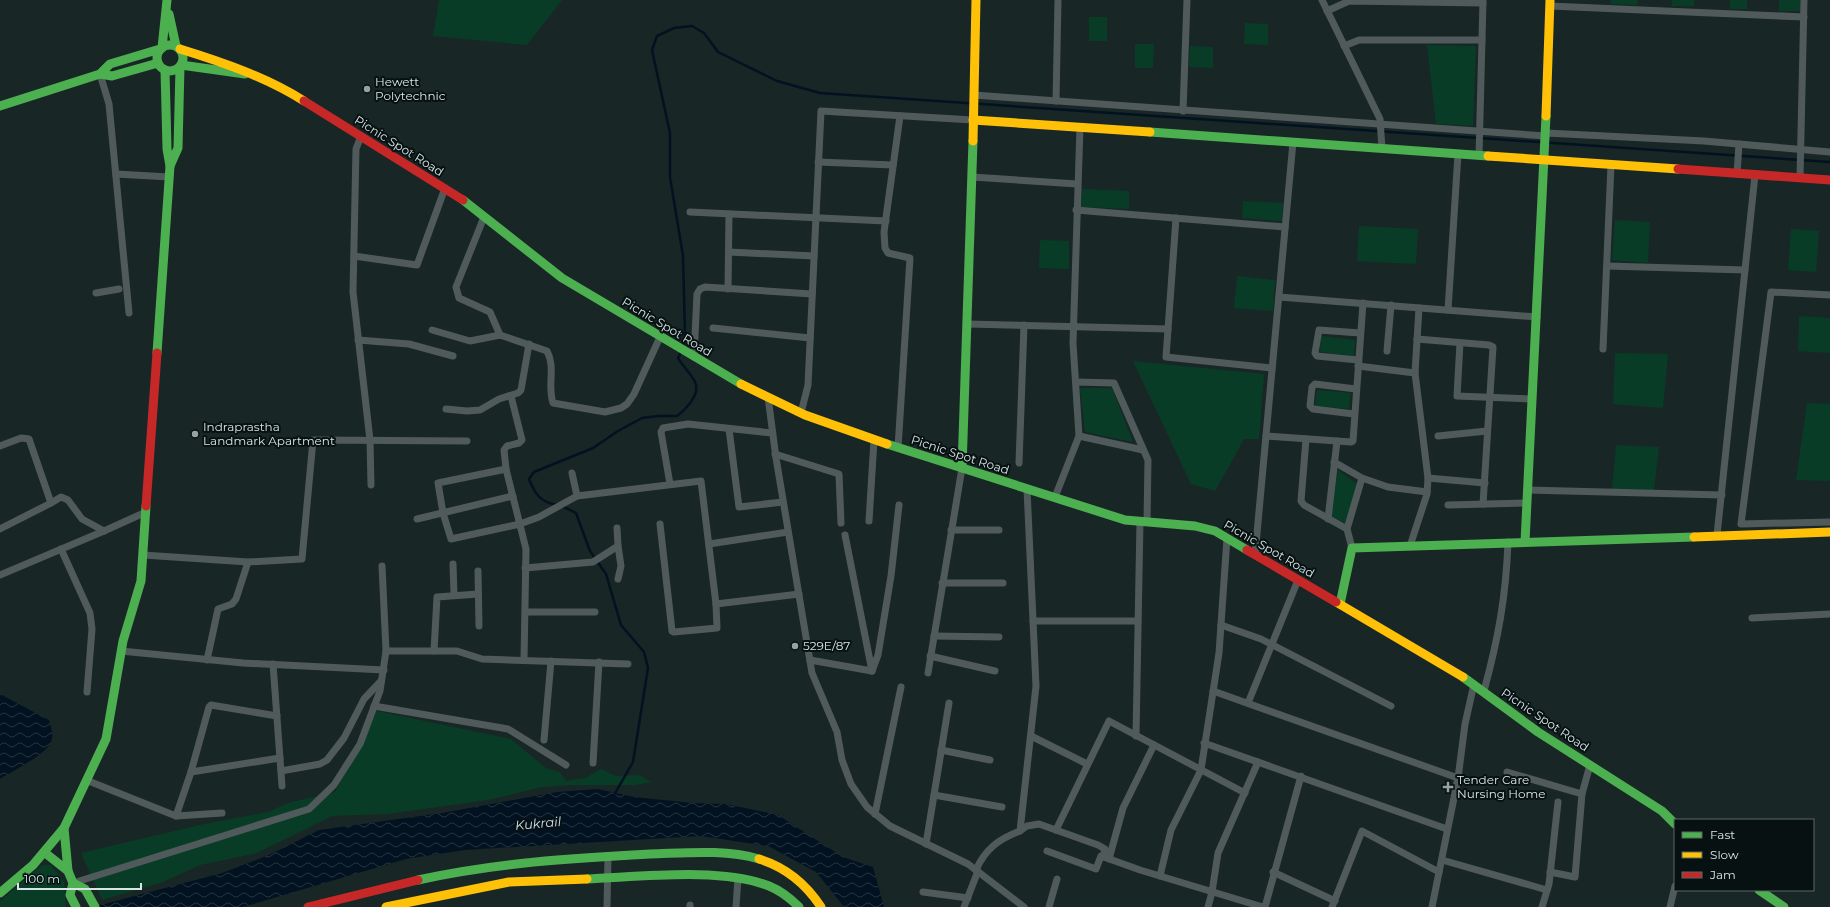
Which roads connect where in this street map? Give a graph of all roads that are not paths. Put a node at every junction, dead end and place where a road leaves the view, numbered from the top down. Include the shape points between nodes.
1 (976, 0) edge
2 (1058, 0) edge
3 (1187, 0) edge
4 (1322, 0) edge
5 (1804, 0) edge
6 (1371, 1) edge
7 (1483, 1) edge
8 (1550, 3) edge
9 (167, 4) edge
10 (1327, 11) junction
11 (1804, 16) junction
12 (1482, 40) junction
13 (1344, 46) junction
14 (178, 47) junction
15 (161, 49) junction
16 (158, 63) junction
17 (181, 66) junction
18 (165, 70) junction
19 (100, 74) junction
20 (248, 74) junction
21 (974, 100) junction
22 (1056, 101) junction
23 (0, 106) edge
24 (1183, 111) junction
25 (900, 116) junction
26 (973, 120) junction
27 (1080, 127) junction
28 (1381, 130) junction
29 (361, 136) junction
30 (1479, 136) junction
31 (1546, 139) junction
32 (1293, 142) junction
33 (1739, 148) junction
34 (1382, 149) junction
35 (1830, 152) edge
36 (1801, 153) junction
37 (1458, 154) junction
38 (1479, 156) junction
39 (1545, 160) junction
40 (818, 162) junction
41 (893, 165) junction
42 (1611, 165) junction
43 (170, 166) junction
44 (116, 174) junction
45 (1737, 174) junction
46 (1755, 175) junction
47 (169, 177) junction
48 (972, 177) junction
49 (1800, 178) junction
50 (1830, 180) edge
51 (1077, 184) junction
52 (445, 188) junction
53 (1076, 210) junction
54 (690, 212) dead end
55 (729, 214) junction
56 (484, 217) junction
57 (816, 218) junction
58 (1176, 218) junction
59 (886, 221) junction
60 (1285, 227) junction
61 (729, 252) junction
62 (354, 256) junction
63 (814, 256) junction
64 (1607, 266) junction
65 (1745, 270) junction
66 (119, 289) dead end
67 (728, 289) junction
68 (96, 293) dead end
69 (812, 294) junction
70 (1830, 295) edge
71 (1279, 297) junction
72 (1363, 303) junction
73 (1391, 305) junction
74 (1419, 308) junction
75 (1448, 310) junction
76 (130, 313) dead end
77 (1536, 317) junction
78 (968, 324) junction
79 (1024, 325) junction
80 (1073, 326) junction
81 (713, 328) dead end
82 (1168, 329) junction
83 (432, 330) dead end
84 (1360, 333) junction
85 (500, 335) junction
86 (660, 337) junction
87 (810, 338) junction
88 (1417, 339) junction
89 (358, 340) junction
90 (1460, 343) junction
91 (529, 344) junction
92 (1603, 349) dead end
93 (1387, 351) dead end
94 (691, 355) junction
95 (453, 356) dead end
96 (1358, 363) junction
97 (1272, 368) junction
98 (1415, 373) junction
99 (1076, 382) junction
100 (1356, 389) junction
101 (511, 396) junction
102 (768, 397) junction
103 (1490, 397) junction
104 (1532, 399) junction
105 (446, 409) dead end
106 (801, 413) junction
107 (1354, 414) junction
108 (729, 429) junction
109 (1487, 431) junction
110 (772, 433) junction
111 (1079, 436) junction
112 (1266, 436) junction
113 (1438, 436) dead end
114 (1306, 439) junction
115 (370, 440) junction
116 (874, 440) junction
117 (466, 441) dead end
118 (1337, 441) junction
119 (0, 446) edge
120 (898, 448) junction
121 (1144, 450) junction
122 (775, 454) junction
123 (1334, 462) junction
124 (1019, 463) dead end
125 (962, 468) junction
126 (506, 469) junction
127 (572, 474) dead end
128 (1362, 478) junction
129 (1428, 478) junction
130 (1485, 483) junction
131 (670, 484) junction
132 (371, 485) dead end
133 (1027, 489) junction
134 (1527, 490) junction
135 (1427, 492) junction
136 (1722, 495) junction
137 (513, 496) junction
138 (577, 496) junction
139 (1055, 497) junction
140 (783, 502) junction
141 (51, 503) junction
142 (1527, 503) junction
143 (1483, 504) junction
144 (899, 505) dead end
145 (1448, 505) dead end
146 (146, 512) junction
147 (443, 513) junction
148 (1328, 519) junction
149 (417, 520) dead end
150 (869, 521) dead end
151 (1144, 521) junction
152 (1830, 522) edge
153 (841, 523) dead end
154 (520, 524) junction
155 (660, 524) dead end
156 (617, 528) dead end
157 (0, 529) edge
158 (1347, 529) junction
159 (951, 530) junction
160 (999, 530) dead end
161 (104, 531) junction
162 (788, 532) junction
163 (1830, 532) edge
164 (845, 535) dead end
165 (1717, 535) junction
166 (1227, 538) junction
167 (1508, 542) junction
168 (1524, 542) junction
169 (709, 544) junction
170 (618, 546) junction
171 (1410, 546) junction
172 (1352, 548) junction
173 (61, 549) junction
174 (143, 555) junction
175 (1255, 555) junction
176 (248, 562) junction
177 (453, 564) dead end
178 (382, 566) dead end
179 (526, 568) junction
180 (478, 571) dead end
181 (0, 574) edge
182 (618, 579) dead end
183 (1298, 580) junction
184 (942, 583) junction
185 (1003, 583) dead end
186 (478, 594) junction
187 (799, 594) junction
188 (454, 595) junction
189 (716, 604) junction
190 (1340, 604) junction
191 (526, 612) junction
192 (595, 612) dead end
193 (1830, 614) edge
194 (1752, 618) dead end
195 (1033, 621) junction
196 (1138, 621) junction
197 (1221, 625) junction
198 (479, 626) dead end
199 (934, 636) junction
200 (999, 637) dead end
201 (1271, 644) junction
202 (121, 651) junction
203 (386, 651) junction
204 (434, 651) junction
205 (930, 656) junction
206 (207, 660) junction
207 (524, 660) junction
208 (810, 660) junction
209 (551, 661) junction
210 (599, 662) junction
211 (273, 664) junction
212 (628, 664) dead end
213 (384, 670) junction
214 (872, 671) junction
215 (995, 671) dead end
216 (928, 673) dead end
217 (381, 681) junction
218 (1474, 684) junction
219 (901, 687) dead end
220 (1213, 691) junction
221 (87, 692) dead end
222 (1484, 692) junction
223 (949, 703) dead end
224 (1248, 703) junction
225 (374, 706) junction
226 (1391, 706) dead end
227 (277, 716) junction
228 (1030, 736) junction
229 (1136, 736) junction
230 (544, 740) dead end
231 (1204, 743) junction
232 (1154, 745) junction
233 (941, 750) junction
234 (280, 758) junction
235 (990, 760) dead end
236 (1258, 762) junction
237 (593, 763) dead end
238 (1087, 764) junction
239 (1590, 764) junction
240 (566, 765) dead end
241 (1201, 770) junction
242 (281, 771) junction
243 (191, 772) junction
244 (1506, 772) dead end
245 (1301, 776) junction
246 (1458, 778) junction
247 (86, 780) junction
248 (282, 786) dead end
249 (1245, 793) junction
250 (1582, 794) junction
251 (934, 795) junction
252 (1558, 802) dead end
253 (1002, 808) dead end
254 (222, 813) dead end
255 (875, 814) junction
256 (176, 816) junction
257 (1674, 823) edge
258 (64, 828) junction
259 (1447, 829) junction
260 (1056, 830) junction
261 (1020, 831) junction
262 (926, 844) junction
263 (1047, 851) dead end
264 (44, 852) junction
265 (608, 856) junction
266 (1106, 858) junction
267 (1442, 860) junction
268 (977, 870) junction
269 (68, 871) junction
270 (1273, 872) junction
271 (1439, 872) junction
272 (1550, 872) junction
273 (1160, 876) junction
274 (608, 878) junction
275 (738, 878) junction
276 (1056, 879) dead end
277 (73, 882) junction
278 (1547, 890) junction
279 (1674, 890) edge
280 (1760, 891) edge
281 (923, 892) dead end
282 (1212, 892) junction
283 (0, 893) edge
284 (968, 898) junction
285 (74, 903) edge
286 (1333, 904) edge
287 (95, 907) edge
288 (308, 907) edge
289 (386, 907) edge
290 (607, 907) edge
291 (736, 907) edge
292 (799, 907) edge
293 (821, 907) edge
294 (964, 907) edge
295 (1024, 907) edge
296 (1049, 907) edge
297 (1208, 907) edge
298 (1264, 907) edge
299 (1432, 907) edge
300 (1542, 907) edge
301 (1670, 907) edge
302 (1784, 907) edge

1 - 21 street
2 - 22 street
3 - 24 street
4 - 10 street
5 - 11 street
6 - 7 street
6 - 10 street via 1349,1
7 - 12 street
8 - 11 street
8 - 31 street
9 - 14 street
9 - 15 street
10 - 13 street
11 - 36 street
12 - 13 street via 1359,40
12 - 30 street
13 - 28 street via 1371,98 1380,119
14 - 15 street via 168,45
14 - 17 street via 184,59
14 - 20 street, Picnic Spot Road via 230,64
15 - 16 street via 157,56
15 - 19 street via 110,64
16 - 18 street
16 - 19 street via 112,76
17 - 18 street via 174,70
17 - 20 street, Picnic Spot Road
17 - 43 street via 178,148
18 - 43 street via 167,149
19 - 23 street
19 - 44 street via 109,104
20 - 29 street, Picnic Spot Road via 290,92
21 - 22 street
21 - 26 street
22 - 24 street
24 - 28 street
25 - 26 street
25 - 40 street via 821,111
25 - 41 street
26 - 27 street
26 - 48 street
27 - 32 street
27 - 51 street
28 - 30 street
28 - 34 street
29 - 52 street, Picnic Spot Road
29 - 62 street via 356,149
30 - 31 street
30 - 38 street
31 - 33 street
31 - 39 street
32 - 34 street
32 - 60 street
33 - 36 street
33 - 45 street
34 - 37 street
35 - 36 street
36 - 49 street
37 - 38 street
37 - 75 street
38 - 39 street
39 - 42 street
39 - 77 street
40 - 41 street
40 - 57 street
41 - 59 street
42 - 45 street
42 - 64 street
43 - 47 street
44 - 47 street
44 - 76 street
45 - 46 street
46 - 49 street
46 - 65 street
47 - 146 street
48 - 51 street
48 - 78 street
49 - 50 street
51 - 53 street
52 - 56 street, Picnic Spot Road
52 - 62 street via 417,265
53 - 58 street
53 - 80 street
54 - 55 street
55 - 57 street
55 - 61 street
56 - 85 street via 456,287 459,298 490,312
56 - 86 street, Picnic Spot Road via 562,278
57 - 59 street
57 - 63 street
58 - 60 street
58 - 82 street
59 - 120 street via 885,248 888,253 910,258
60 - 71 street
61 - 63 street
61 - 67 street
62 - 89 street via 353,292
63 - 69 street
64 - 65 street
64 - 92 street
65 - 136 street
66 - 68 street
67 - 69 street
67 - 94 street via 705,287 698,292
69 - 87 street
70 - 152 street via 1771,292 1741,524
71 - 72 street
71 - 97 street
72 - 73 street
72 - 84 street
73 - 74 street
73 - 93 street
74 - 75 street
74 - 88 street
75 - 77 street
77 - 104 street
78 - 79 street
78 - 125 street
79 - 80 street
79 - 124 street
80 - 82 street
80 - 99 street
81 - 87 street
82 - 97 street via 1166,356
83 - 85 street via 470,341
84 - 96 street
84 - 96 street via 1319,330 1315,353 1317,356
85 - 91 street
86 - 91 street via 627,404 605,412 553,402 550,386 553,366 551,358 547,351
86 - 94 street, Picnic Spot Road
87 - 106 street via 808,385
88 - 90 street
88 - 98 street
89 - 95 street via 409,344
89 - 115 street
90 - 103 street via 1489,345 1493,348
90 - 103 street via 1457,396
91 - 101 street via 520,390
94 - 102 street, Picnic Spot Road
96 - 98 street
96 - 100 street
97 - 112 street
98 - 129 street
99 - 111 street
99 - 121 street via 1114,383
100 - 107 street
100 - 107 street via 1315,384 1312,387 1310,406 1313,409
101 - 105 street via 499,399 480,410
101 - 126 street via 522,440 505,448
102 - 106 street, Picnic Spot Road
102 - 110 street
103 - 104 street
103 - 109 street
104 - 134 street
106 - 116 street, Picnic Spot Road
107 - 118 street via 1353,441
108 - 110 street
108 - 131 street via 688,424 661,429
108 - 140 street via 739,508
109 - 113 street
109 - 130 street
110 - 122 street
111 - 121 street
111 - 139 street
112 - 114 street
112 - 175 street
114 - 118 street
114 - 148 street via 1301,501
115 - 117 street
115 - 132 street
115 - 176 street via 313,440 302,559
116 - 120 street, Picnic Spot Road
116 - 150 street
118 - 123 street
119 - 141 street via 21,438 29,439
120 - 125 street, Picnic Spot Road
121 - 151 street via 1148,460
122 - 140 street
122 - 153 street via 839,474
123 - 128 street
123 - 148 street
125 - 133 street, Picnic Spot Road
125 - 159 street
126 - 137 street
126 - 147 street via 441,481 437,485
127 - 138 street
128 - 135 street via 1388,487
128 - 158 street
129 - 130 street
129 - 135 street
130 - 143 street
131 - 138 street
131 - 169 street via 699,480 702,483
133 - 139 street, Picnic Spot Road
133 - 195 street
134 - 136 street
134 - 142 street
135 - 171 street
136 - 165 street
137 - 147 street
137 - 154 street
138 - 154 street via 558,508
139 - 151 street, Picnic Spot Road via 1125,520
140 - 162 street
141 - 157 street
141 - 161 street via 61,497 68,500 82,519
142 - 143 street
142 - 168 street
143 - 145 street
144 - 214 street via 891,576 879,648
146 - 161 street
146 - 174 street
147 - 149 street
147 - 154 street via 451,539
148 - 158 street
151 - 166 street, Picnic Spot Road via 1195,526 1215,531
151 - 196 street
154 - 179 street via 526,549
155 - 189 street via 672,631 717,628
156 - 170 street
158 - 172 street
159 - 160 street
159 - 184 street
161 - 173 street
162 - 169 street
162 - 187 street
163 - 165 street
164 - 214 street
165 - 168 street
166 - 175 street, Picnic Spot Road
166 - 197 street
167 - 168 street
167 - 171 street
167 - 222 street via 1506,588 1500,630
169 - 189 street
170 - 179 street via 593,562
170 - 182 street via 621,566
171 - 172 street
172 - 190 street
173 - 181 street
173 - 221 street via 90,613 92,629
174 - 176 street
174 - 202 street via 141,581
175 - 183 street, Picnic Spot Road
176 - 206 street via 236,599 232,604 218,609
177 - 188 street
178 - 203 street
179 - 191 street
180 - 186 street
183 - 190 street, Picnic Spot Road
183 - 201 street
184 - 185 street
184 - 199 street
186 - 188 street
186 - 198 street
187 - 189 street
187 - 208 street
188 - 204 street via 437,597
190 - 218 street, Picnic Spot Road
191 - 192 street
191 - 207 street
193 - 194 street
195 - 196 street
195 - 228 street via 1036,686
196 - 229 street
197 - 201 street
197 - 220 street
199 - 200 street
199 - 205 street
201 - 224 street
201 - 226 street
202 - 206 street
202 - 247 street via 106,739
203 - 204 street
203 - 213 street
204 - 207 street via 457,651 482,659
205 - 215 street
205 - 216 street
206 - 211 street
207 - 209 street
208 - 214 street
208 - 255 street via 819,693 837,732 842,760 851,784
209 - 210 street
209 - 230 street
210 - 212 street
210 - 237 street
211 - 213 street
211 - 227 street
213 - 217 street
217 - 225 street
217 - 242 street via 364,699 344,738 327,760 320,764
218 - 222 street, Picnic Spot Road
218 - 246 street via 1465,724
219 - 255 street
220 - 224 street
220 - 231 street
222 - 239 street, Picnic Spot Road via 1538,732
223 - 233 street
224 - 246 street
225 - 240 street via 508,729
225 - 277 street via 360,744 334,786 309,808
227 - 234 street
227 - 243 street via 211,705
228 - 238 street
228 - 261 street
229 - 232 street
229 - 238 street via 1109,721
231 - 236 street
231 - 241 street
232 - 241 street
232 - 266 street via 1123,808
233 - 235 street
233 - 251 street
234 - 242 street
234 - 243 street
236 - 245 street
236 - 249 street
238 - 260 street
239 - 250 street
239 - 257 street, Picnic Spot Road via 1662,811
241 - 249 street
241 - 273 street via 1171,830
242 - 248 street
243 - 256 street
244 - 250 street
245 - 259 street
245 - 270 street
246 - 259 street
247 - 256 street
247 - 258 street
249 - 282 street via 1218,853
250 - 272 street via 1575,877
251 - 253 street
251 - 262 street
252 - 272 street
254 - 256 street
255 - 262 street via 890,826
258 - 264 street
258 - 269 street
259 - 267 street
260 - 261 street via 1039,824 1027,826
260 - 266 street via 1106,849
261 - 268 street via 1002,838 981,857
262 - 268 street
263 - 266 street via 1096,869 1101,856
264 - 269 street
264 - 283 street
265 - 274 street
265 - 288 street via 508,864 412,882
265 - 293 street via 711,853 751,857 787,871 816,898
266 - 273 street
267 - 271 street
267 - 278 street
268 - 284 street
268 - 295 street
269 - 277 street
270 - 286 street
270 - 298 street
271 - 286 street via 1362,831
271 - 299 street
272 - 278 street
273 - 282 street
274 - 275 street via 708,875
274 - 289 street via 509,882
274 - 290 street
275 - 291 street
275 - 292 street via 770,886
276 - 296 street
277 - 285 street via 70,895
277 - 287 street via 85,889
278 - 300 street
279 - 301 street
280 - 302 street
281 - 284 street
282 - 297 street
282 - 298 street
284 - 294 street

